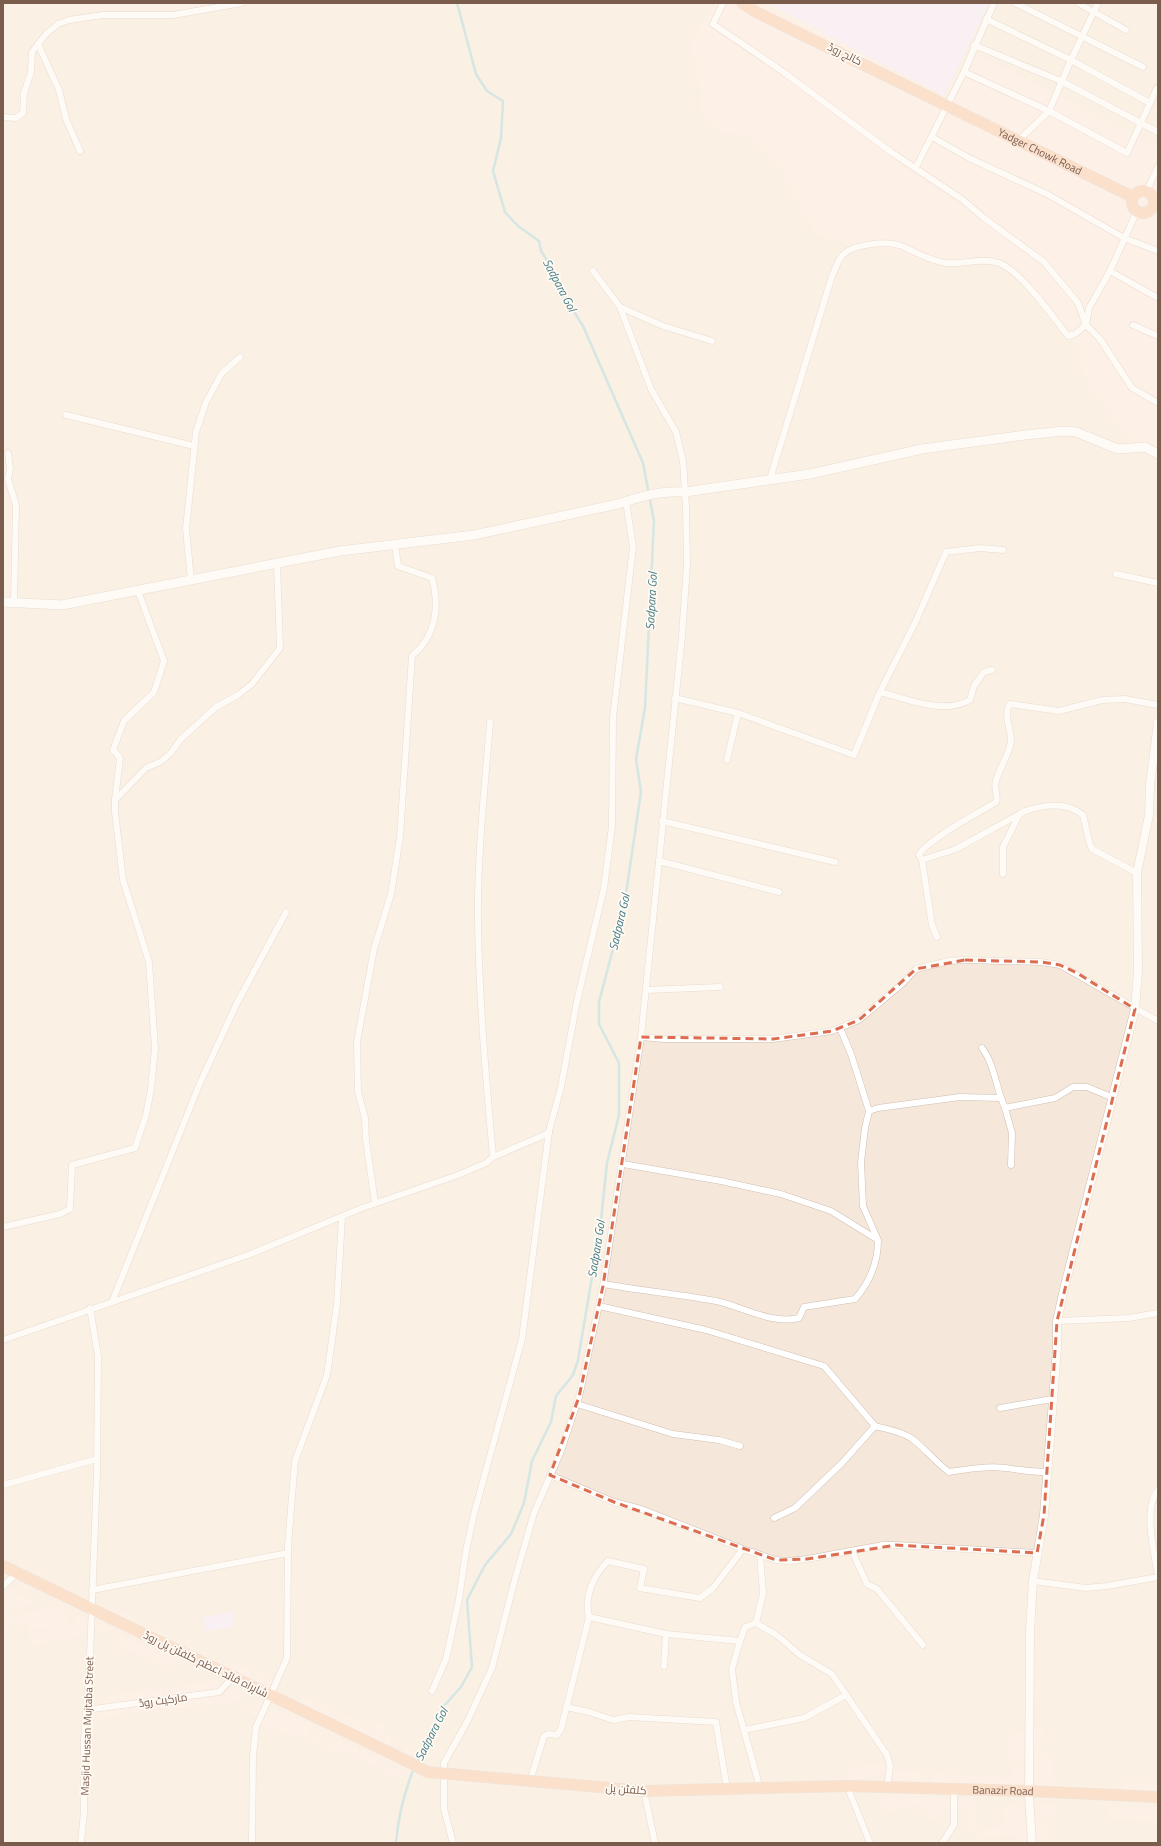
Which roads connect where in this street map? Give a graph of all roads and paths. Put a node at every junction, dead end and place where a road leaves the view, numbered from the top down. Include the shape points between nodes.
1 (242, 3) edge
2 (723, 3) edge
3 (742, 3) edge
4 (994, 3) edge
5 (1015, 3) edge
6 (1078, 3) edge
7 (1098, 3) edge
8 (1094, 11) junction
9 (986, 19) junction
10 (1126, 30) dead end
11 (1082, 36) junction
12 (38, 44) junction
13 (974, 45) junction
14 (1070, 60) junction
15 (1143, 67) dead end
16 (964, 72) junction
17 (1062, 81) junction
18 (1157, 88) dead end
19 (1150, 103) junction
20 (947, 106) junction
21 (1049, 111) junction
22 (3, 117) edge
23 (1140, 122) junction
24 (1158, 132) edge
25 (932, 137) junction
26 (1018, 141) junction
27 (80, 151) dead end
28 (916, 167) junction
29 (1158, 167) edge
30 (1146, 192) junction
31 (1133, 197) junction
32 (1156, 208) edge
33 (1137, 211) junction
34 (1124, 238) junction
35 (1158, 251) edge
36 (1110, 270) junction
37 (593, 271) dead end
38 (1158, 298) edge
39 (620, 307) junction
40 (1086, 325) junction
41 (1133, 325) dead end
42 (1158, 336) edge
43 (712, 341) dead end
44 (240, 357) dead end
45 (1158, 403) edge
46 (66, 415) dead end
47 (194, 446) junction
48 (8, 453) dead end
49 (1158, 454) edge
50 (770, 479) junction
51 (685, 492) junction
52 (628, 500) junction
53 (396, 545) junction
54 (1003, 550) dead end
55 (278, 564) junction
56 (1116, 574) dead end
57 (191, 580) junction
58 (1158, 582) edge
59 (138, 591) junction
60 (3, 602) edge
61 (14, 602) junction
62 (992, 670) dead end
63 (880, 692) junction
64 (675, 698) junction
65 (1158, 705) edge
66 (738, 714) junction
67 (490, 722) dead end
68 (1158, 722) edge
69 (727, 760) dead end
70 (115, 800) junction
71 (1019, 815) junction
72 (662, 822) junction
73 (922, 860) junction
74 (659, 861) junction
75 (835, 862) dead end
76 (1137, 873) junction
77 (1003, 874) dead end
78 (779, 892) dead end
79 (286, 912) dead end
80 (937, 937) dead end
81 (720, 987) dead end
82 (646, 990) junction
83 (1135, 1009) junction
84 (1158, 1021) edge
85 (840, 1028) junction
86 (641, 1037) junction
87 (982, 1048) dead end
88 (1112, 1097) junction
89 (1001, 1098) junction
90 (1005, 1108) junction
91 (869, 1111) junction
92 (549, 1133) junction
93 (494, 1157) junction
94 (623, 1164) junction
95 (1011, 1165) dead end
96 (376, 1204) junction
97 (342, 1216) junction
98 (3, 1227) edge
99 (878, 1240) junction
100 (604, 1284) junction
101 (112, 1302) junction
102 (599, 1306) junction
103 (90, 1308) junction
104 (1158, 1313) edge
105 (1058, 1321) junction
106 (3, 1340) edge
107 (1052, 1399) junction
108 (577, 1404) junction
109 (1000, 1408) dead end
110 (875, 1426) junction
111 (740, 1446) dead end
112 (97, 1459) junction
113 (1047, 1472) junction
114 (550, 1475) junction
115 (3, 1485) edge
116 (1158, 1490) edge
117 (774, 1518) dead end
118 (742, 1550) junction
119 (852, 1551) junction
120 (288, 1553) junction
121 (1037, 1553) junction
122 (760, 1555) junction
123 (3, 1566) edge
124 (16, 1572) junction
125 (1158, 1576) edge
126 (1033, 1581) junction
127 (3, 1586) edge
128 (92, 1590) junction
129 (92, 1609) junction
130 (589, 1617) junction
131 (756, 1623) junction
132 (666, 1634) junction
133 (740, 1641) junction
134 (923, 1645) dead end
135 (664, 1666) dead end
136 (233, 1677) junction
137 (432, 1691) dead end
138 (272, 1695) junction
139 (846, 1695) junction
140 (566, 1707) junction
141 (86, 1710) junction
142 (744, 1730) junction
143 (409, 1762) joint
144 (530, 1781) junction
145 (847, 1786) junction
146 (887, 1787) junction
147 (760, 1788) junction
148 (727, 1789) junction
149 (954, 1789) junction
150 (644, 1791) junction
151 (1029, 1791) junction
152 (1158, 1797) edge
153 (81, 1843) edge
154 (252, 1843) edge
155 (453, 1843) edge
156 (655, 1843) edge
157 (870, 1843) edge
158 (942, 1843) edge
159 (1032, 1843) edge

1 - 12 street via 173,15 103,15 69,20 53,26
2 - 28 street via 713,24 891,152
3 - 20 highway, کالج روڈ
4 - 9 street
5 - 11 street
6 - 8 street
7 - 8 street
8 - 10 street
8 - 11 street
9 - 13 street
9 - 14 street
11 - 14 street
11 - 15 street
12 - 22 street via 32,52 23,114 16,118
12 - 27 street
13 - 16 street
13 - 17 street
14 - 17 street
14 - 19 street
16 - 20 street
16 - 21 street
17 - 21 street
17 - 23 street
18 - 19 street
19 - 23 street
20 - 25 street
20 - 26 highway, Yadger Chowk Road
21 - 23 street via 1127,153
21 - 26 street
23 - 24 street
25 - 28 street
25 - 34 street via 969,158 1047,194
26 - 31 highway, Yadger Chowk Road
28 - 40 street via 1044,262 1078,303
29 - 30 street
30 - 31 highway via 1141,191
30 - 32 highway via 1153,199
31 - 33 highway via 1133,205
32 - 33 highway via 1144,212
33 - 34 street
34 - 35 street
34 - 36 street
36 - 38 street
36 - 40 street via 1089,308
37 - 39 street
39 - 43 street via 663,326
39 - 51 street via 651,390 676,432 683,461
40 - 45 street via 1100,339 1132,388
40 - 50 street via 1068,336 1033,291 1000,263 938,262 897,245 864,244 842,256 832,276
41 - 42 street
44 - 47 street via 222,373 206,402
46 - 47 street
47 - 57 street via 186,529
48 - 61 street via 8,479 16,505
49 - 50 main road via 1145,447 1118,448 1076,432 1064,432 922,449 810,474
50 - 51 main road
51 - 52 main road via 670,490
51 - 64 street via 687,565
52 - 53 main road via 474,536
52 - 92 street via 633,547 613,718 612,826 604,888
53 - 55 main road via 340,551
53 - 96 street via 398,566 432,578 436,613 431,633 424,646 412,656 400,837 390,894 374,949 357,1042 358,1092 365,1118
54 - 63 street via 980,548 946,552
55 - 57 main road
55 - 70 street via 280,648 252,684 216,707 181,739 170,754 146,768
56 - 58 street
57 - 59 main road
59 - 61 main road via 62,605
59 - 70 street via 164,661 154,692 124,722 113,750 120,758
60 - 61 main road
62 - 63 street via 984,672 974,686 970,700 953,706 931,705
63 - 66 street via 854,755
64 - 66 street
64 - 72 street
65 - 73 street via 1138,700 1110,700 1059,711 1010,704 1008,714 1011,741 995,782 998,798 996,802 922,849 919,855
66 - 69 street
67 - 93 street via 478,920 483,1052
68 - 76 street via 1149,815
70 - 98 street via 123,880 150,962 154,1048 146,1116 135,1148 72,1166 70,1209 60,1214
71 - 73 street via 956,849
71 - 76 street via 1049,805 1080,812 1092,849
71 - 77 street via 1003,847
72 - 74 street
72 - 75 street
73 - 80 street via 932,925
74 - 78 street
74 - 82 street
76 - 83 street via 1138,971
79 - 101 street via 236,1005 200,1083
81 - 82 street
82 - 86 street
83 - 84 street
83 - 85 street via 1060,965 1041,962 949,960 916,969 903,984 859,1020
83 - 88 street
85 - 86 street via 773,1039
85 - 91 street
86 - 94 street
87 - 89 street via 989,1057
88 - 90 street via 1088,1087 1073,1088 1055,1098
88 - 105 street
89 - 90 street
89 - 91 street via 960,1097
90 - 95 street via 1012,1133
91 - 99 street via 864,1128 861,1162 863,1206
92 - 93 street
92 - 137 street via 522,1339 474,1514 460,1599 446,1659
93 - 96 street via 458,1175
94 - 99 street via 781,1194 831,1211
94 - 100 street
96 - 97 street
97 - 101 street via 248,1255
97 - 120 street via 337,1304 327,1375 295,1461
99 - 100 street via 878,1252 872,1273 856,1299 804,1307 798,1318 789,1321 748,1312 718,1301
100 - 102 street
101 - 103 street
102 - 108 street
102 - 110 street via 706,1330 824,1366
103 - 106 street
103 - 112 street, Masjid Hussan Mujtaba Street via 98,1356
104 - 105 street via 1129,1318
105 - 107 street
107 - 109 street
107 - 113 street
108 - 111 street via 673,1434 720,1440
108 - 114 street
110 - 113 street via 911,1438 938,1465 949,1472 992,1468
110 - 117 street via 842,1463 795,1508
112 - 115 street
112 - 128 street, Masjid Hussan Mujtaba Street
113 - 121 street via 1044,1515
114 - 118 street
114 - 155 street via 534,1513 514,1578 492,1668 467,1722 444,1762 444,1809
116 - 125 street via 1152,1499 1151,1509
118 - 122 street
118 - 130 street via 713,1588 700,1598 640,1588 644,1569 608,1561 597,1572 589,1591 586,1607
119 - 121 street via 896,1545
119 - 122 street via 789,1561
119 - 134 street via 867,1584 877,1588
120 - 128 street
120 - 138 street via 287,1658
121 - 126 street
122 - 131 street via 763,1592
123 - 124 highway, شاہراہ قائد اعظم کلفٹن پل روڈ
124 - 127 street
124 - 129 highway, شاہراہ قائد اعظم کلفٹن پل روڈ
125 - 126 street via 1086,1588
126 - 151 street via 1030,1631
128 - 129 street, Masjid Hussan Mujtaba Street
129 - 136 highway, شاہراہ قائد اعظم کلفٹن پل روڈ
129 - 141 street, Masjid Hussan Mujtaba Street
130 - 132 street
130 - 140 street
131 - 133 street via 746,1627
131 - 139 street via 778,1636 800,1656 832,1674
132 - 133 street
132 - 135 street
133 - 142 street via 732,1669 736,1702
136 - 138 highway, شاہراہ قائد اعظم کلفٹن پل روڈ
136 - 141 street, مارکیٹ روڈ via 220,1692
138 - 143 highway, شاہراہ قائد اعظم کلفٹن پل روڈ
138 - 154 street via 256,1727
139 - 142 street via 804,1718
139 - 146 street via 887,1755 890,1766
140 - 144 street via 557,1735 544,1736
140 - 148 street via 613,1720 629,1717 716,1722
141 - 153 street, Masjid Hussan Mujtaba Street
142 - 147 street
143 - 144 highway, کلفٹن پل, bridge via 427,1772
144 - 150 highway, کلفٹن پل, bridge
145 - 146 highway, Banazir Road
145 - 147 highway, کلفٹن پل, bridge
145 - 157 street
146 - 149 highway, Banazir Road
147 - 148 highway, کلفٹن پل, bridge
148 - 150 highway, کلفٹن پل, bridge
149 - 151 highway, Banazir Road
149 - 158 street via 954,1825
150 - 156 street
151 - 152 highway, Banazir Road
151 - 159 street

